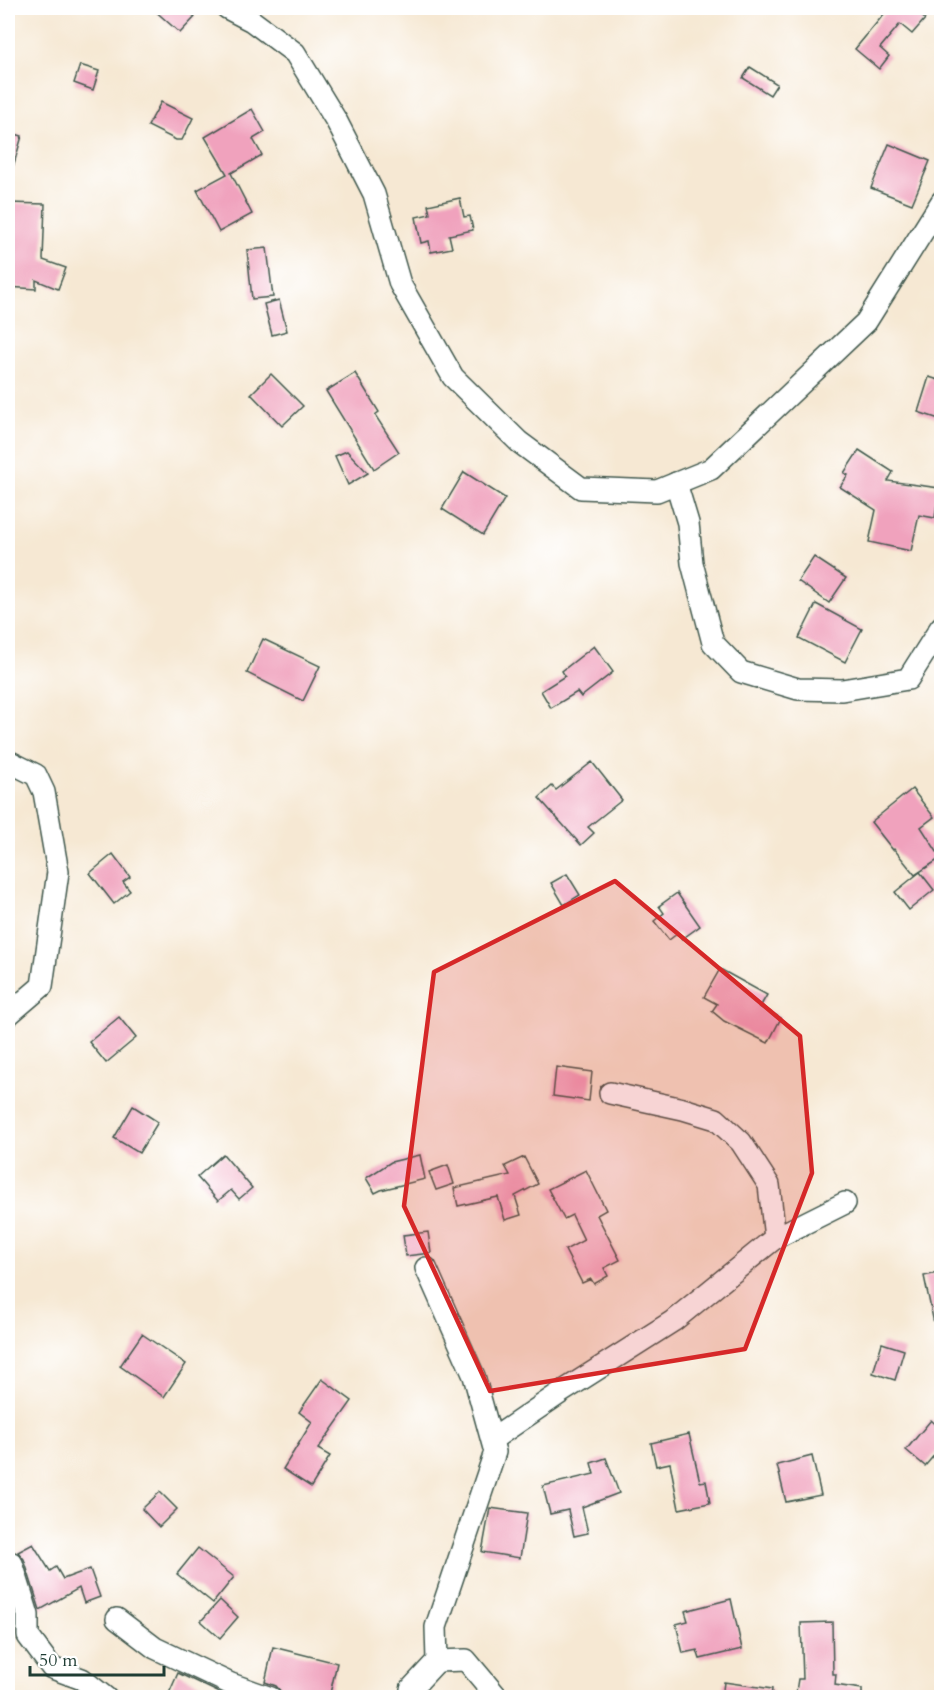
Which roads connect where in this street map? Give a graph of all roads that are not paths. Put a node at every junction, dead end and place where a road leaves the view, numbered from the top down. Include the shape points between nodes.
1 (227, 8) edge
2 (942, 201) edge
3 (676, 483) junction
4 (941, 627) edge
5 (8, 761) edge
6 (8, 1015) edge
7 (610, 1093) dead end
8 (846, 1203) dead end
9 (775, 1238) junction
10 (426, 1268) dead end
11 (493, 1439) junction
12 (12, 1563) dead end
13 (117, 1619) dead end
14 (437, 1661) junction
15 (106, 1698) edge
16 (271, 1698) edge
17 (413, 1698) edge
18 (498, 1698) edge

1 - 3 street via 295,53 374,194 400,284 453,377 519,442 581,488 657,491
2 - 3 street via 866,322 711,469
3 - 4 street via 713,643 741,672 798,689 842,690 908,679
5 - 6 street via 36,775 44,792 58,872 42,986
7 - 9 street via 717,1119 741,1142 769,1185
8 - 9 street
9 - 11 street via 673,1321
10 - 11 street via 474,1376
11 - 14 street via 495,1452 436,1627
12 - 15 street via 28,1615 28,1636 52,1668 81,1679
13 - 16 street via 155,1648
14 - 17 street via 411,1689
14 - 18 street via 466,1660

